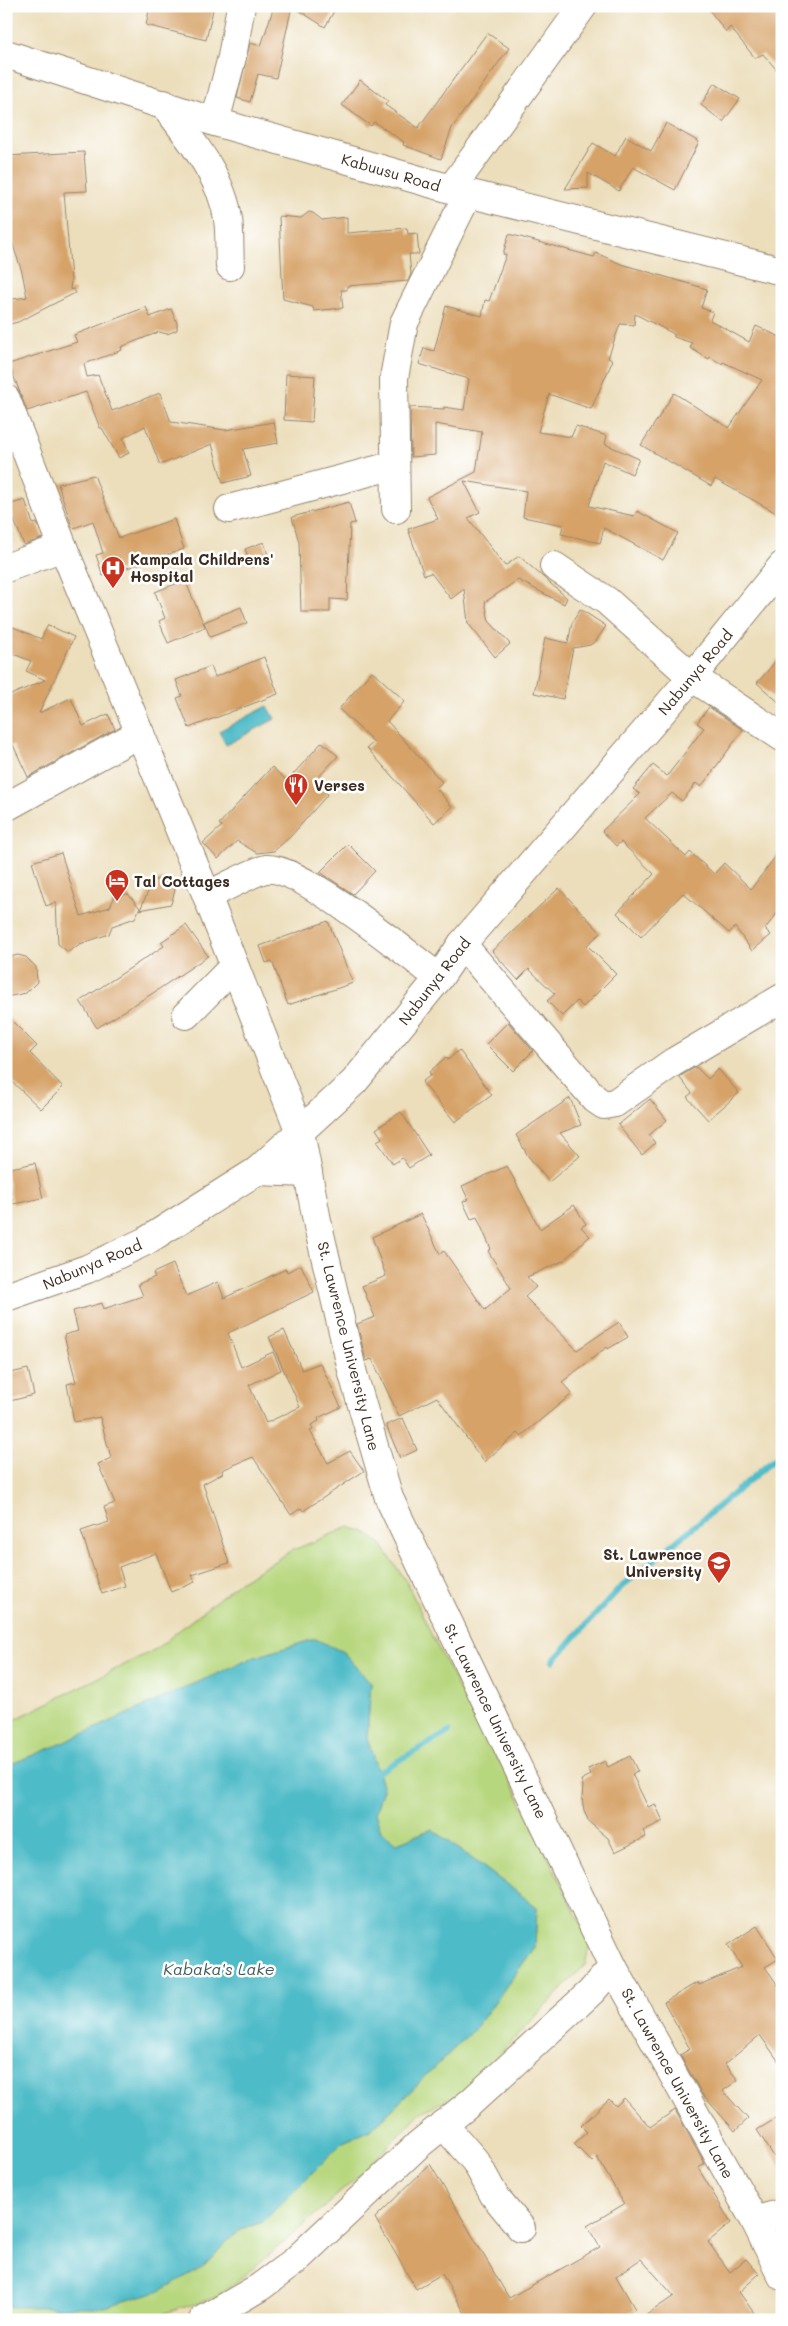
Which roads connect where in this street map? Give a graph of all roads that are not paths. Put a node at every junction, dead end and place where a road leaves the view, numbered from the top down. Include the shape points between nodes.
1 (241, 6) edge
2 (583, 6) edge
3 (6, 54) edge
4 (164, 104) junction
5 (215, 122) junction
6 (459, 191) junction
7 (230, 266) dead end
8 (782, 271) edge
9 (6, 399) edge
10 (395, 465) junction
11 (229, 509) dead end
12 (396, 509) dead end
13 (63, 547) junction
14 (554, 566) dead end
15 (782, 566) edge
16 (6, 568) edge
17 (692, 677) junction
18 (140, 733) junction
19 (782, 737) edge
20 (6, 807) edge
21 (207, 896) junction
22 (462, 944) junction
23 (234, 966) junction
24 (439, 978) junction
25 (782, 998) edge
26 (186, 1015) dead end
27 (300, 1132) junction
28 (257, 1171) junction
29 (308, 1173) junction
30 (6, 1297) edge
31 (613, 1967) junction
32 (443, 2124) junction
33 (782, 2213) edge
34 (755, 2221) junction
35 (521, 2228) dead end
36 (782, 2276) edge
37 (203, 2320) edge

1 - 5 street
2 - 6 street
3 - 4 street, Kabuusu Road
4 - 5 street, Kabuusu Road
4 - 7 street via 194,145 221,194 228,218
5 - 6 street, Kabuusu Road
6 - 8 street, Kabuusu Road
6 - 10 street via 404,323 394,378
9 - 13 street, St. Lawrence University Lane
10 - 11 street
10 - 12 street
13 - 16 street
13 - 18 street, St. Lawrence University Lane
14 - 17 street via 608,601
15 - 17 street, Nabunya Road
17 - 19 street
17 - 22 street, Nabunya Road
18 - 20 street
18 - 21 street, St. Lawrence University Lane
21 - 23 street, St. Lawrence University Lane
21 - 24 street via 269,881 282,872 294,876 351,911
22 - 24 street, Nabunya Road
22 - 25 street via 595,1099 604,1105 615,1103 672,1063
23 - 26 street
23 - 27 street, St. Lawrence University Lane
24 - 27 street, Nabunya Road via 354,1082
27 - 28 street, Nabunya Road
27 - 29 street, St. Lawrence University Lane
28 - 29 street
28 - 30 street, Nabunya Road via 146,1241 87,1269
29 - 31 street, St. Lawrence University Lane via 353,1374 389,1498
31 - 32 street via 591,1992
31 - 34 street, St. Lawrence University Lane
32 - 35 street via 476,2162 494,2195
32 - 37 street via 295,2261 260,2287
33 - 34 street
34 - 36 street, St. Lawrence University Lane

